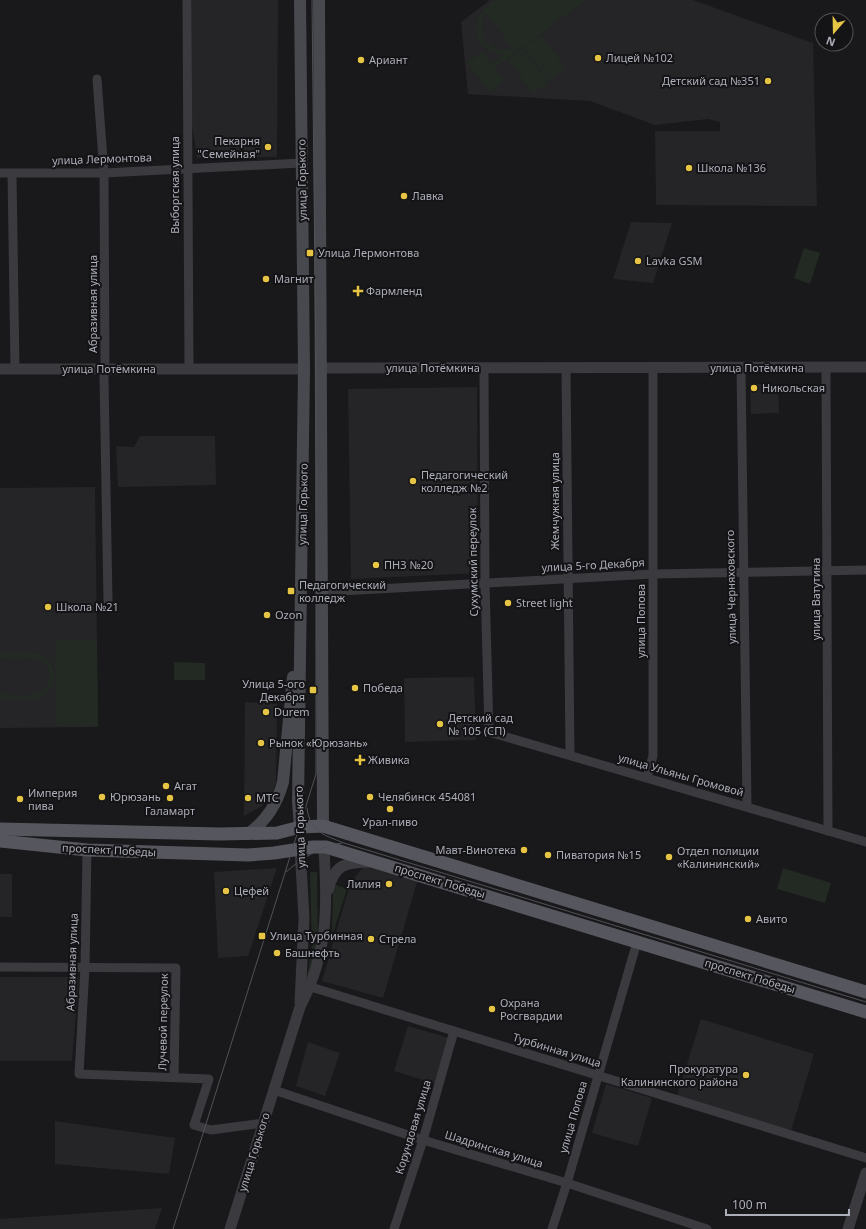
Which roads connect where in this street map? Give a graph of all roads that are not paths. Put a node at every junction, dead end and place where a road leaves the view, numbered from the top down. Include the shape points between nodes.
1 (187, 0) edge
2 (300, 0) edge
3 (319, 0) edge
4 (97, 79) dead end
5 (301, 163) junction
6 (187, 168) junction
7 (104, 172) junction
8 (0, 173) edge
9 (12, 174) junction
10 (866, 367) edge
11 (322, 368) junction
12 (484, 368) junction
13 (566, 368) junction
14 (653, 368) junction
15 (741, 368) junction
16 (826, 368) junction
17 (0, 369) edge
18 (15, 369) junction
19 (105, 369) junction
20 (188, 369) junction
21 (304, 369) junction
22 (303, 516) junction
23 (322, 517) junction
24 (866, 570) edge
25 (828, 571) junction
26 (743, 572) junction
27 (653, 574) junction
28 (567, 578) junction
29 (485, 584) junction
30 (322, 592) junction
31 (108, 601) dead end
32 (301, 643) junction
33 (489, 732) joint
34 (570, 754) junction
35 (647, 777) junction
36 (747, 806) junction
37 (323, 826) junction
38 (300, 827) junction
39 (0, 829) edge
40 (828, 831) junction
41 (248, 834) junction
42 (0, 841) edge
43 (866, 842) edge
44 (324, 847) junction
45 (300, 848) junction
46 (87, 850) junction
47 (374, 862) junction
48 (325, 902) junction
49 (637, 942) junction
50 (0, 967) edge
51 (85, 968) junction
52 (310, 987) junction
53 (866, 992) edge
54 (300, 1007) junction
55 (866, 1012) edge
56 (454, 1031) junction
57 (598, 1075) junction
58 (174, 1077) junction
59 (274, 1090) junction
60 (264, 1123) junction
61 (423, 1140) junction
62 (866, 1158) edge
63 (866, 1174) edge
64 (567, 1183) junction
65 (702, 1228) edge
66 (230, 1229) edge
67 (394, 1229) edge
68 (552, 1229) edge
69 (848, 1229) edge

1 - 6 street, Выборгская улица
2 - 5 main road, улица Горького
3 - 11 main road, улица Горького
4 - 7 street, Абразивная улица
5 - 6 street, улица Лермонтова
5 - 21 main road, улица Горького
6 - 7 street, улица Лермонтова
6 - 20 street, Выборгская улица
7 - 9 street, улица Лермонтова
7 - 19 street, Абразивная улица
8 - 9 street, улица Лермонтова
9 - 18 street
10 - 16 street, улица Потёмкина
11 - 12 street, улица Потёмкина
11 - 21 main road, улица Потёмкина
11 - 23 main road, улица Горького
12 - 13 street, улица Потёмкина
12 - 29 street, Сухумский переулок
13 - 14 street, улица Потёмкина
13 - 28 street, Жемчужная улица
14 - 15 street, улица Потёмкина
14 - 27 street, улица Попова
15 - 16 street, улица Потёмкина
15 - 26 street, улица Черняховского
16 - 25 street, улица Ватутина
17 - 18 street, улица Потёмкина
18 - 19 street, улица Потёмкина
19 - 20 street, улица Потёмкина
19 - 31 street, Абразивная улица
20 - 21 street, улица Потёмкина
21 - 22 main road, улица Горького
22 - 23 main road
22 - 32 main road, улица Горького
23 - 30 main road, улица Горького
24 - 25 street, улица 5-го Декабря
25 - 26 street, улица 5-го Декабря
25 - 40 street, улица Ватутина
26 - 27 street, улица 5-го Декабря
26 - 36 street, улица Черняховского
27 - 28 street, улица 5-го Декабря
27 - 35 street, улица Попова via 653,756
28 - 29 street, улица 5-го Декабря
28 - 34 street, Жемчужная улица
29 - 30 street, улица 5-го Декабря
29 - 33 street, Сухумский переулок
30 - 37 main road, улица Горького
32 - 38 main road, улица Горького via 298,802
32 - 41 main road via 294,667 283,782 269,816
33 - 34 street, улица Ульяны Громовой
34 - 35 street, улица Ульяны Громовой
35 - 36 street, улица Ульяны Громовой
36 - 40 street, улица Ульяны Громовой
37 - 38 main road, проспект Победы
37 - 44 main road, улица Горького
37 - 53 main road, проспект Победы
38 - 41 main road, проспект Победы via 277,833
38 - 45 main road, улица Горького
39 - 41 main road, проспект Победы
40 - 43 street, улица Ульяны Громовой
42 - 46 main road, проспект Победы
44 - 45 main road, проспект Победы
44 - 47 main road, проспект Победы
44 - 48 street, улица Горького
45 - 46 main road, проспект Победы via 248,855
45 - 54 street, улица Горького via 304,918
46 - 51 street, Абразивная улица
47 - 48 street, улица Горького via 349,863 339,867 332,877
47 - 49 main road, проспект Победы
48 - 52 street, улица Горького via 323,946
49 - 55 main road, проспект Победы
49 - 57 street, улица Попова
50 - 51 street
51 - 58 street, Лучевой переулок via 176,968
51 - 58 street, Абразивная улица via 79,1074
52 - 54 street, улица Горького
52 - 56 street, Турбинная улица
54 - 59 street, улица Горького
56 - 57 street, Турбинная улица
56 - 61 street, Корундовая улица
57 - 62 street, Турбинная улица
57 - 64 street, улица Попова
58 - 60 street via 209,1080 194,1125 211,1130
59 - 60 street, улица Горького
59 - 61 street, Шадринская улица
60 - 66 street, улица Горького
61 - 64 street, Шадринская улица
61 - 67 street, Корундовая улица
63 - 69 street
64 - 65 street, Шадринская улица
64 - 68 street, улица Попова

